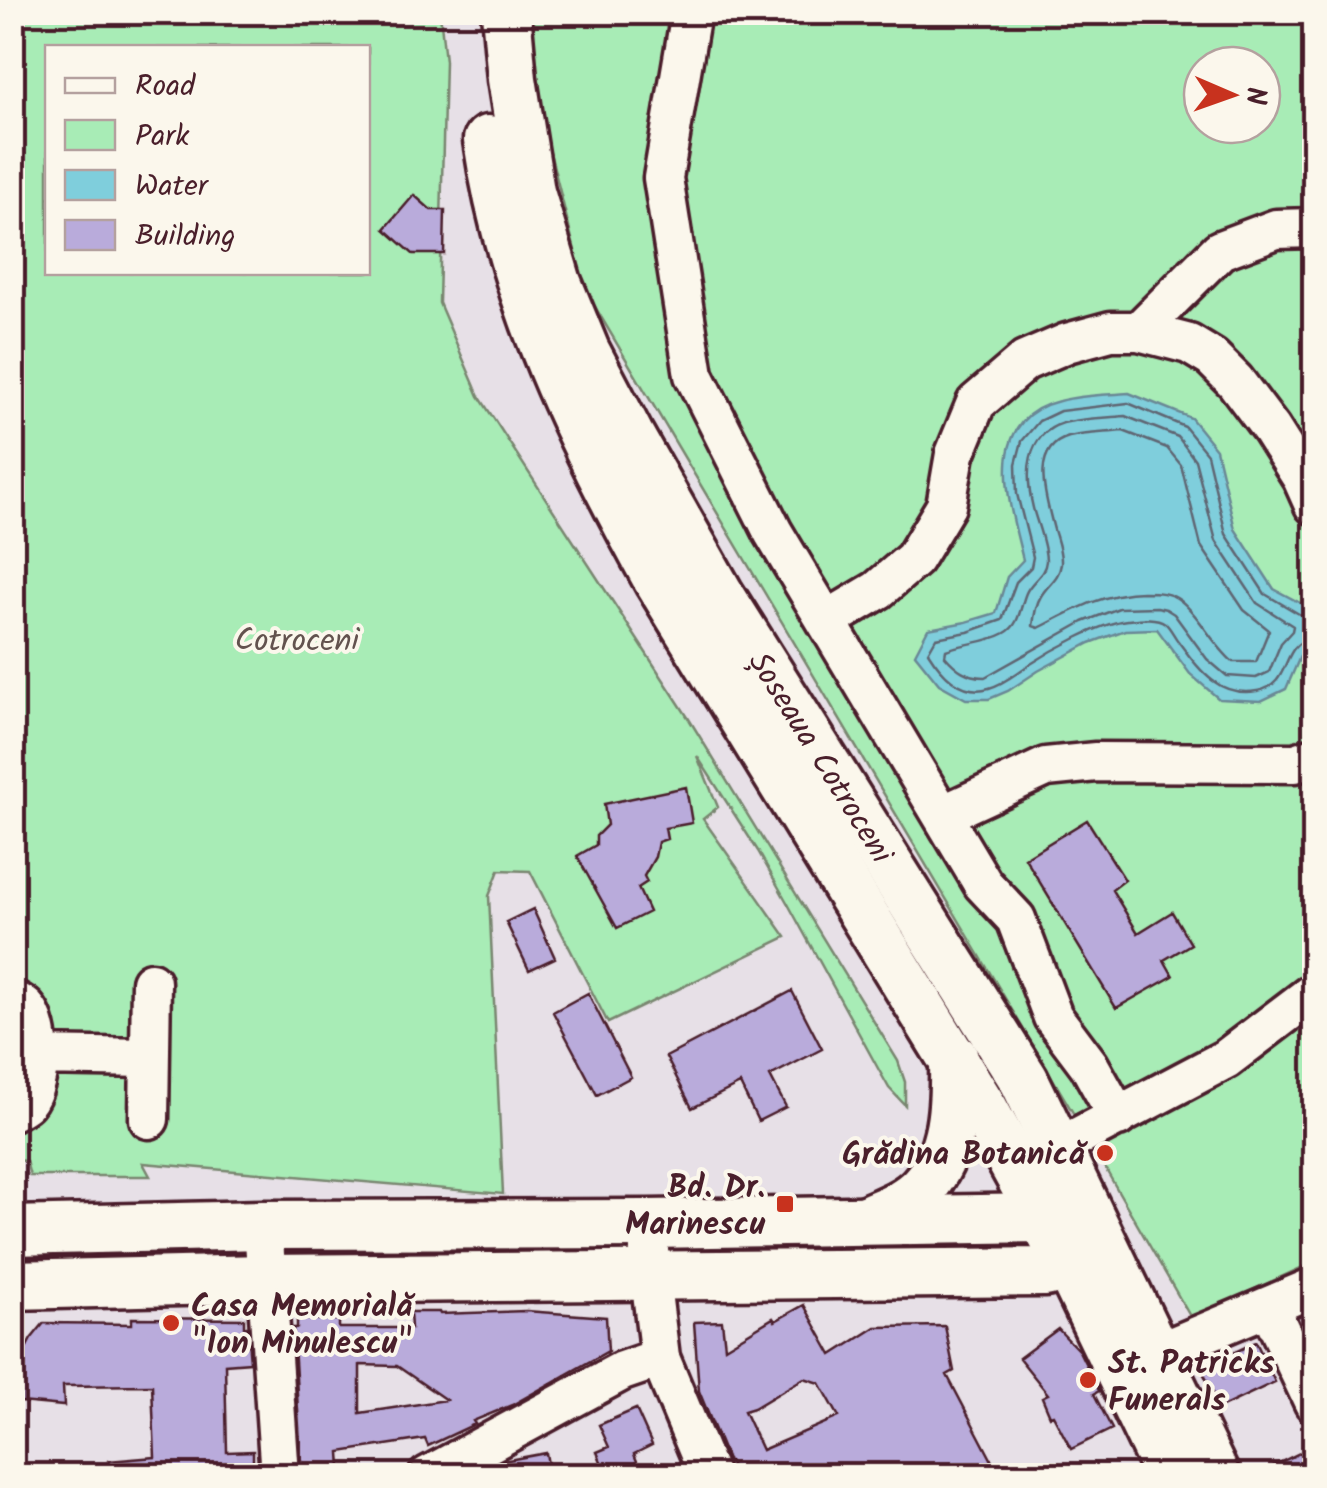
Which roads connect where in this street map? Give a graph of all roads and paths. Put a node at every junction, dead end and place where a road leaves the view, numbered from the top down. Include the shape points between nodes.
1 (474, 12) edge
2 (506, 12) edge
3 (692, 12) edge
4 (1314, 228) edge
5 (1139, 331) junction
6 (1314, 505) edge
7 (826, 621) junction
8 (1314, 758) edge
9 (942, 815) junction
10 (151, 982) dead end
11 (1314, 992) edge
12 (12, 999) edge
13 (38, 1056) junction
14 (150, 1058) junction
15 (954, 1058) junction
16 (12, 1111) edge
17 (1118, 1117) junction
18 (149, 1120) dead end
19 (1078, 1138) dead end
20 (1062, 1208) junction
21 (863, 1221) junction
22 (648, 1224) junction
23 (263, 1225) junction
24 (12, 1231) edge
25 (1089, 1258) junction
26 (650, 1276) junction
27 (266, 1279) junction
28 (12, 1286) edge
29 (1314, 1287) edge
30 (1270, 1307) junction
31 (1157, 1354) junction
32 (660, 1358) junction
33 (1314, 1403) edge
34 (280, 1476) edge
35 (428, 1476) edge
36 (709, 1476) edge
37 (1170, 1476) edge
38 (1215, 1476) edge

1 - 15 main road, Șoseaua Cotroceni via 500,209 562,392 658,580
2 - 20 main road, Șoseaua Cotroceni via 530,192 584,350 720,594 1024,1080
3 - 7 street via 663,178 694,375
4 - 5 street via 1276,229 1220,250
5 - 6 street via 1190,344 1212,358 1271,429
5 - 7 street via 1067,342 1026,362 976,403 954,454 946,506 914,559
7 - 9 street
8 - 9 street via 1046,767
9 - 17 street via 982,884 1016,920 1053,1017
10 - 14 street
11 - 17 street via 1226,1058
12 - 13 street via 28,1010
13 - 14 street
13 - 16 street via 36,1083 26,1104
14 - 18 street
15 - 20 main road, Șoseaua Cotroceni
15 - 21 main road via 953,1114 938,1164 900,1204
17 - 19 street
20 - 21 main road
20 - 25 main road, Șoseaua Cotroceni
21 - 22 main road
22 - 23 main road
22 - 26 street
23 - 24 main road
23 - 27 street
25 - 26 main road via 1046,1272
25 - 31 main road, Șoseaua Cotroceni
25 - 37 main road, Șoseaua Cotroceni
26 - 27 main road
26 - 32 street
27 - 28 main road
27 - 34 street
29 - 30 street
30 - 31 street
30 - 33 street
31 - 38 main road, Șoseaua Cotroceni
32 - 35 street via 622,1371
32 - 36 street

